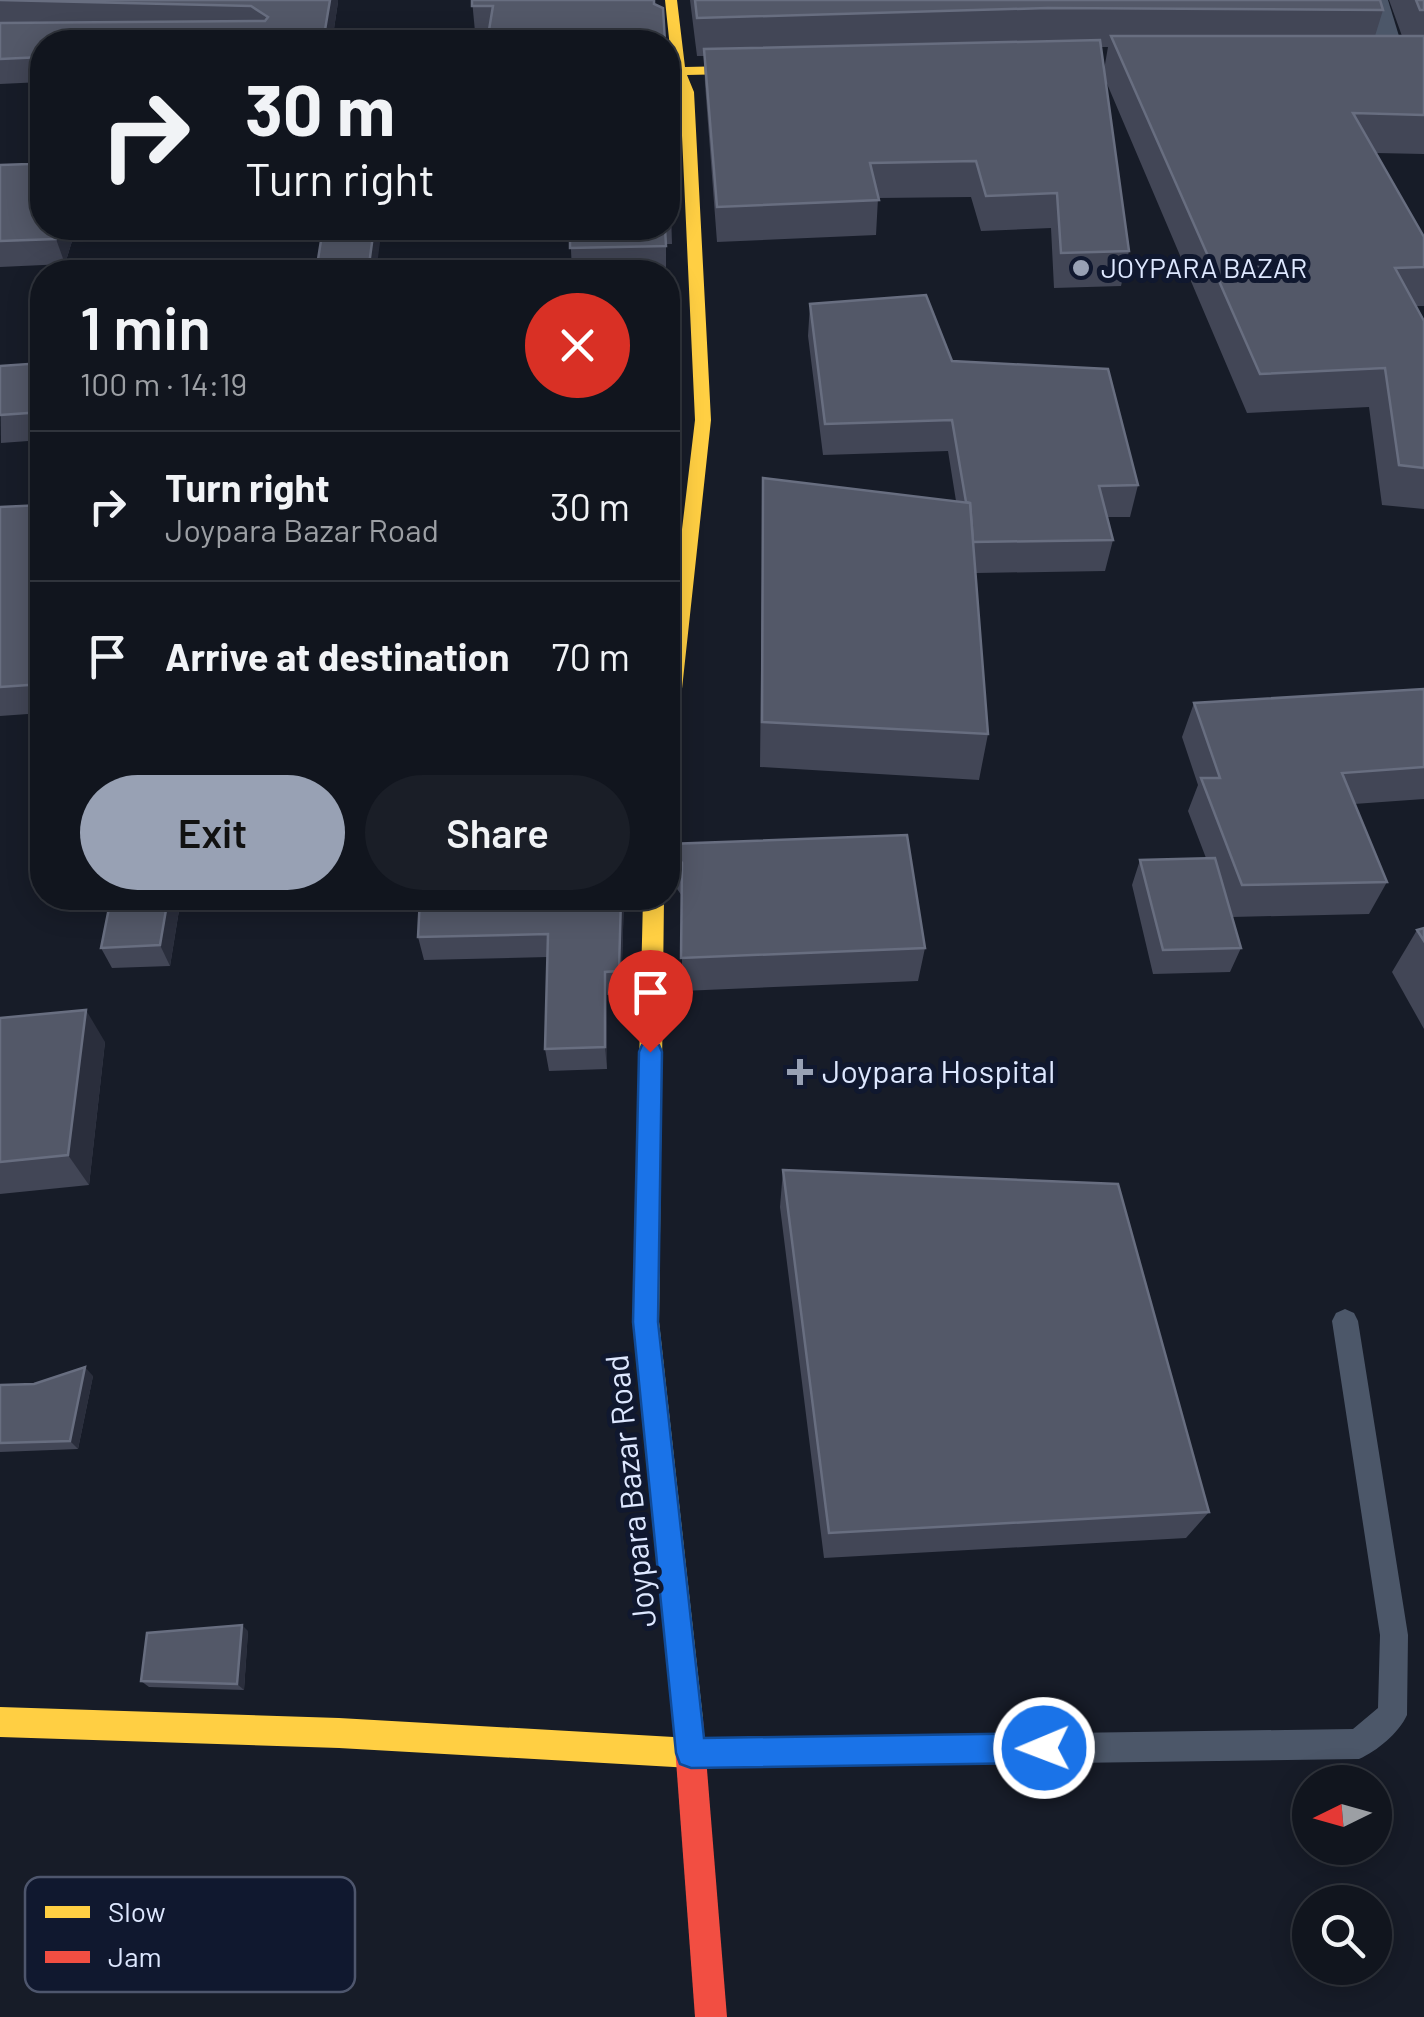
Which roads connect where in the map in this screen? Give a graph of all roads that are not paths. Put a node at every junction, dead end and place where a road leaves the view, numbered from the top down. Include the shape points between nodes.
1 (671, 0) edge
2 (1374, 0) edge
3 (672, 30) edge
4 (1391, 60) edge
5 (813, 68) edge
6 (680, 72) edge
7 (680, 82) edge
8 (680, 621) edge
9 (653, 910) edge
10 (1345, 1321) dead end
11 (0, 1722) edge
12 (691, 1753) junction
13 (711, 2017) edge

1 - 3 street
2 - 4 street
5 - 6 street
7 - 8 street via 687,92 703,420
9 - 12 street, Joypara Bazar Road via 646,1322
10 - 12 lane via 1394,1636 1392,1715 1359,1744
11 - 12 street
12 - 13 street, Joypara Bazar Road

